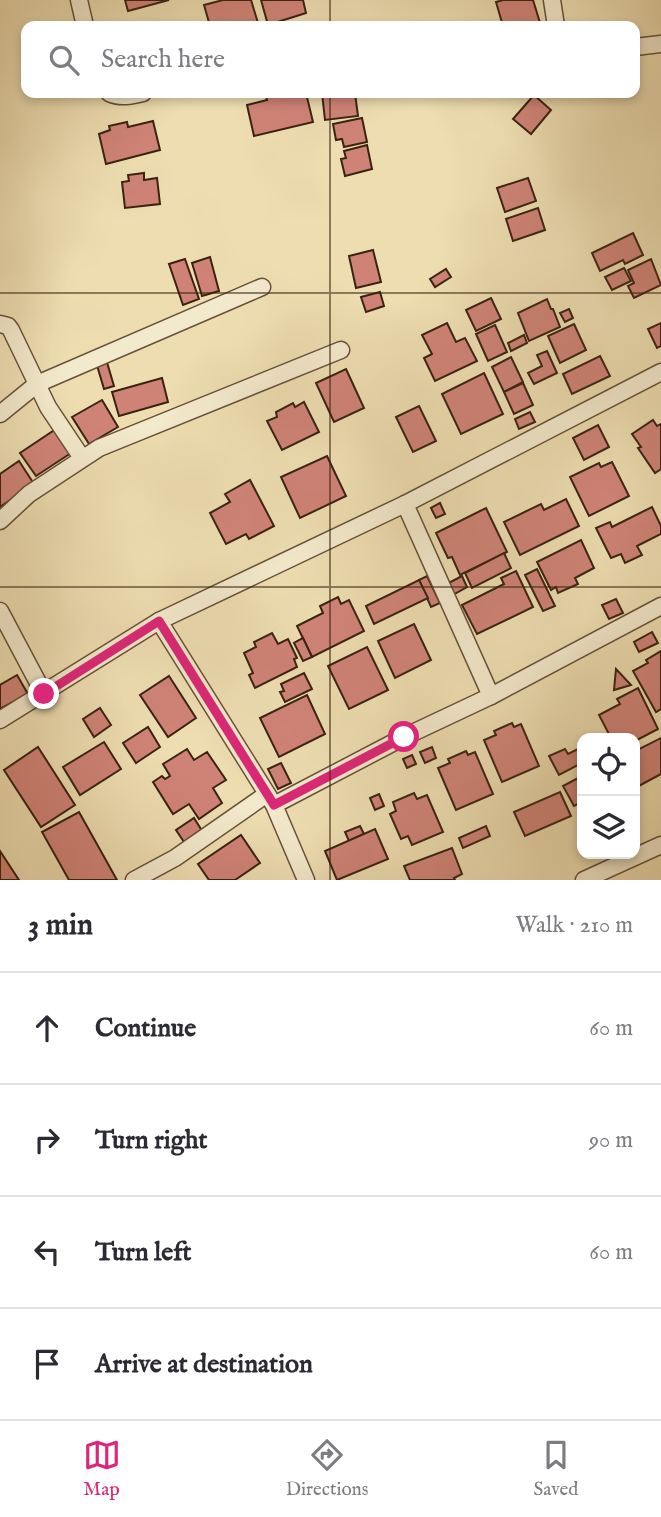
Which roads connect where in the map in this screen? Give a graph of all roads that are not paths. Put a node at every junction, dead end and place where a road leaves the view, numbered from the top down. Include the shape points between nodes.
1 (79, 0) edge
2 (552, 0) edge
3 (84, 21) edge
4 (555, 21) edge
5 (661, 44) edge
6 (640, 46) edge
7 (262, 286) dead end
8 (0, 324) edge
9 (341, 350) dead end
10 (661, 372) edge
11 (37, 384) junction
12 (0, 414) edge
13 (82, 458) junction
14 (405, 503) junction
15 (0, 521) edge
16 (661, 607) edge
17 (0, 611) edge
18 (159, 621) junction
19 (44, 694) junction
20 (491, 696) junction
21 (0, 720) edge
22 (271, 800) junction
23 (661, 845) edge
24 (134, 880) edge
25 (306, 880) edge
26 (584, 880) edge

1 - 3 street
2 - 4 street
5 - 6 street
7 - 11 street
8 - 11 street via 11,330
9 - 13 street
10 - 14 street
11 - 12 street
11 - 13 street
13 - 15 street via 29,494
14 - 18 street
14 - 20 street
16 - 20 street
17 - 19 street
18 - 19 street
18 - 22 street
19 - 21 street
20 - 22 street
22 - 24 street
22 - 25 street
23 - 26 street

